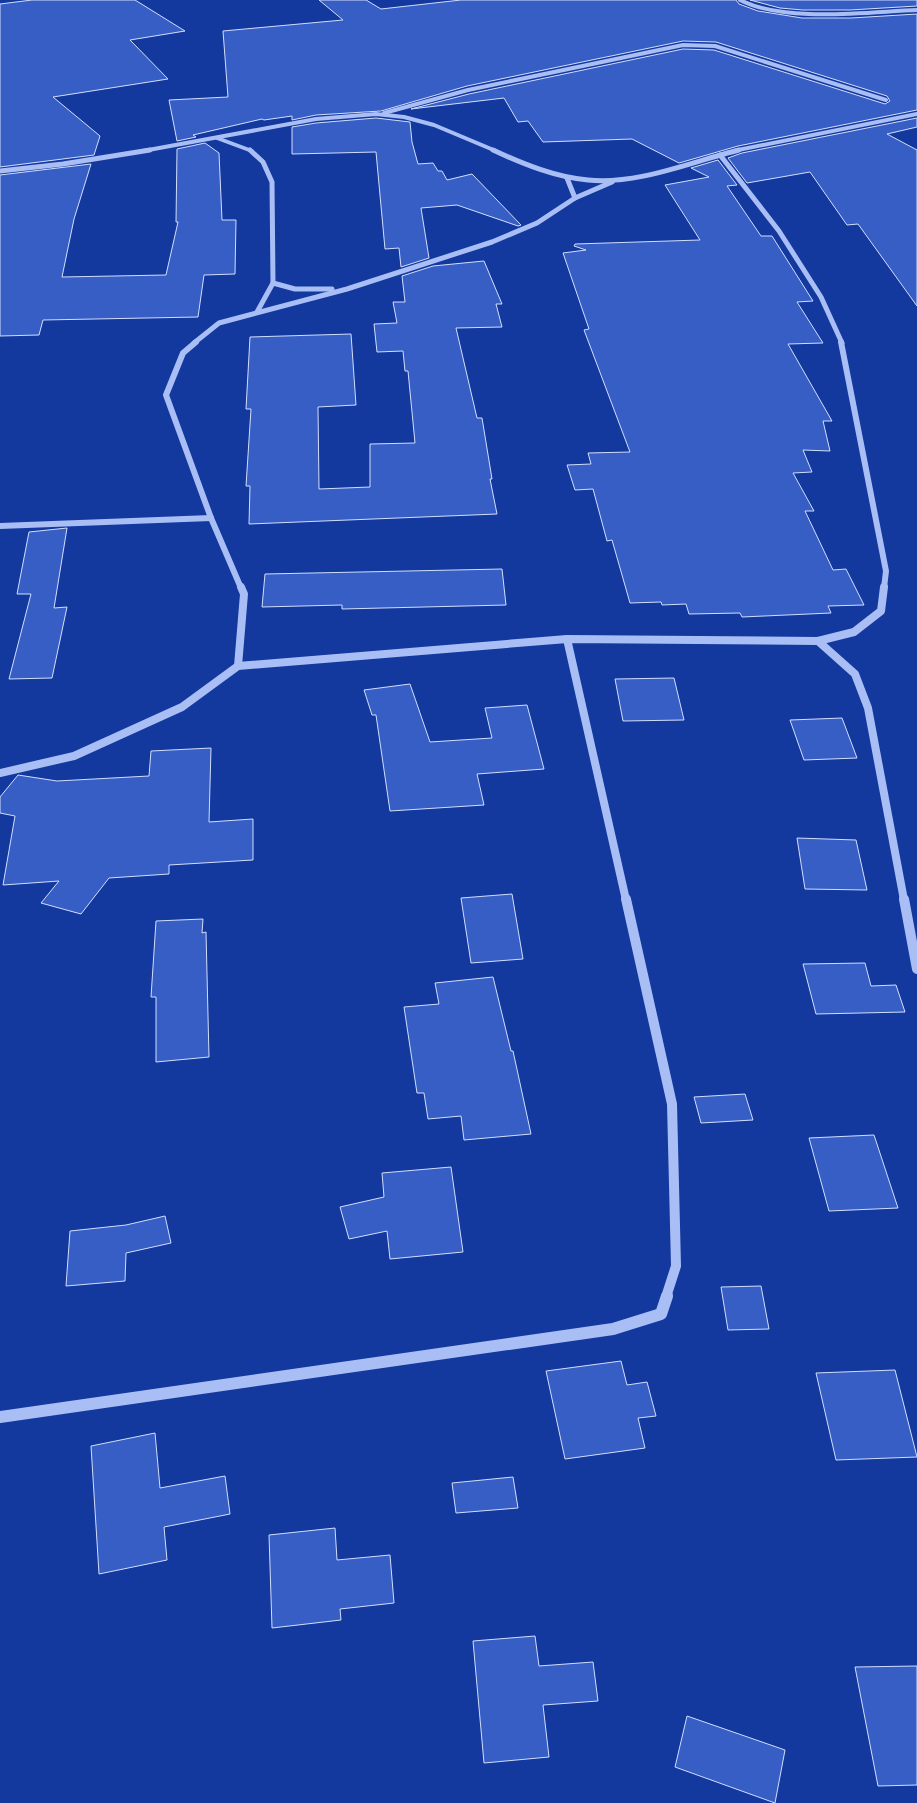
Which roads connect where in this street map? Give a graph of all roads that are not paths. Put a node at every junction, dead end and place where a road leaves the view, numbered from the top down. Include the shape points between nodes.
1 (740, 0) edge
2 (917, 10) edge
3 (886, 100) dead end
4 (917, 114) edge
5 (379, 115) junction
6 (217, 138) junction
7 (720, 155) junction
8 (0, 171) edge
9 (567, 178) junction
10 (615, 181) junction
11 (575, 198) junction
12 (273, 283) junction
13 (347, 289) junction
14 (257, 312) junction
15 (211, 518) junction
16 (0, 526) edge
17 (567, 639) junction
18 (818, 641) junction
19 (238, 666) junction
20 (0, 773) edge
21 (917, 969) edge
22 (0, 1417) edge

1 - 2 street via 764,9 806,14
3 - 5 street via 715,46 683,46 468,90
4 - 7 lane
5 - 6 lane via 328,118
5 - 9 lane via 425,122 481,144 522,165
6 - 8 lane via 83,162
6 - 12 street via 252,151 263,162 272,182
7 - 10 lane
7 - 18 street via 779,231 816,289 843,346 886,571 881,611 854,632
9 - 10 lane
9 - 11 street
10 - 11 street
11 - 13 street via 537,223 492,242
12 - 13 street via 295,289
12 - 14 street
13 - 14 street
14 - 15 street via 219,323 183,353 166,395
15 - 16 lane
15 - 19 street via 244,594
17 - 18 street
17 - 19 street
17 - 22 street via 672,1104 676,1266 661,1314 613,1329
18 - 21 street via 855,674 868,708
19 - 20 street via 182,707 146,724 74,756

